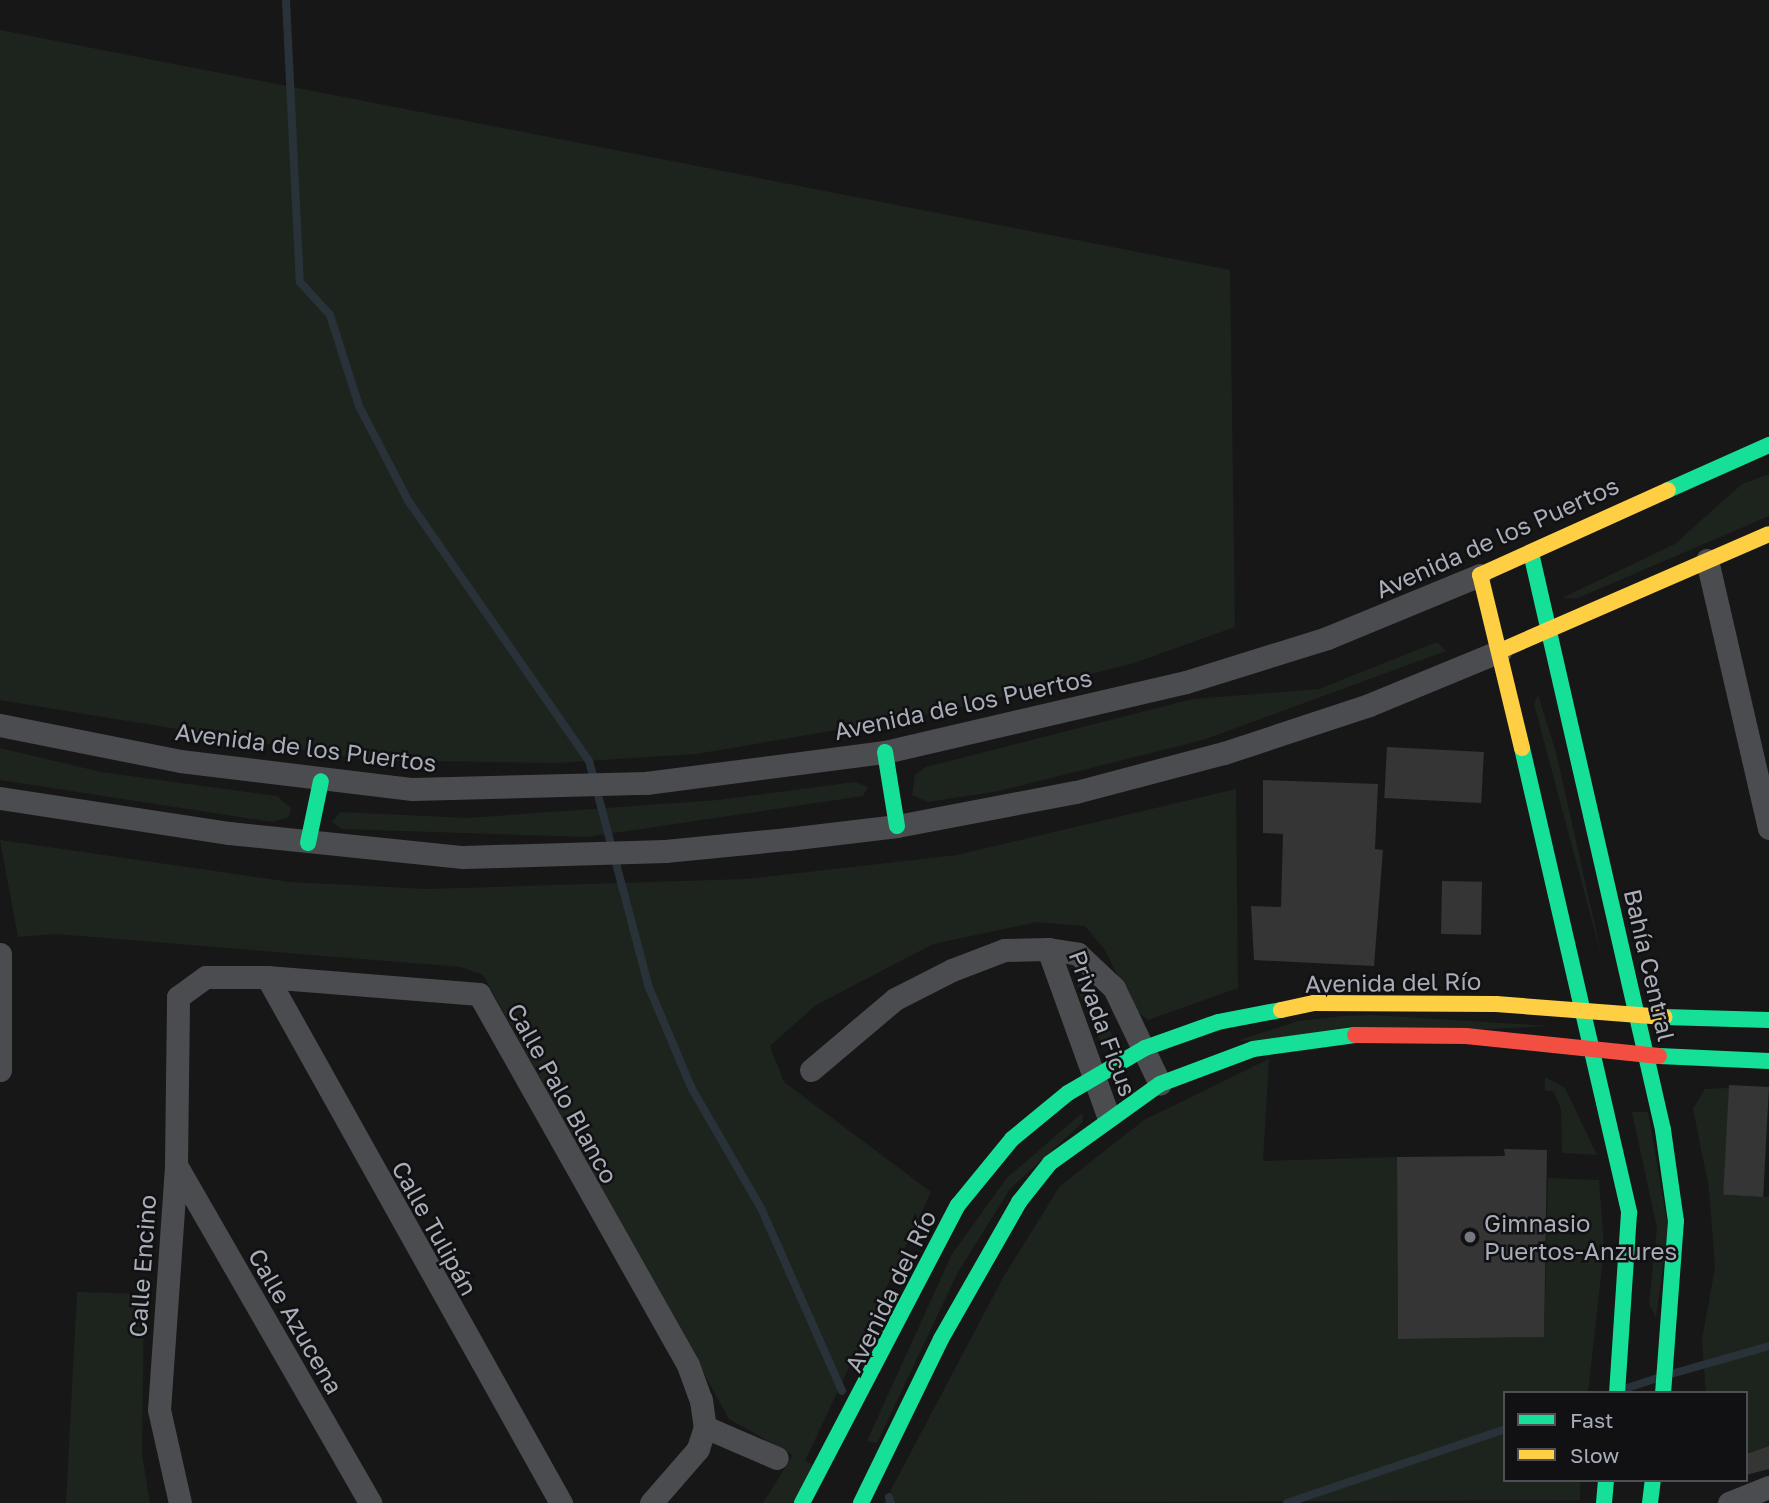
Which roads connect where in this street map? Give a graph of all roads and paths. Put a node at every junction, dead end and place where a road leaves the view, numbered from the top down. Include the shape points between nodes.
1 (1769, 445) edge
2 (1769, 534) edge
3 (1531, 553) junction
4 (1707, 560) junction
5 (1480, 575) junction
6 (1550, 627) junction
7 (1500, 651) junction
8 (0, 725) edge
9 (885, 752) junction
10 (321, 780) junction
11 (0, 798) edge
12 (897, 826) junction
13 (1769, 828) edge
14 (308, 843) junction
15 (1048, 949) junction
16 (0, 954) edge
17 (267, 977) junction
18 (1586, 1014) junction
19 (1639, 1017) junction
20 (1769, 1020) edge
21 (1217, 1022) junction
22 (173, 1031) joint
23 (1145, 1048) junction
24 (1595, 1053) junction
25 (1648, 1057) junction
26 (1226, 1058) junction
27 (1769, 1061) edge
28 (0, 1070) edge
29 (811, 1070) dead end
30 (1094, 1075) junction
31 (1160, 1084) junction
32 (1108, 1116) junction
33 (176, 1165) junction
34 (1635, 1328) junction
35 (1668, 1330) junction
36 (1618, 1391) edge
37 (1663, 1391) edge
38 (705, 1427) junction
39 (777, 1458) dead end
40 (842, 1465) junction
41 (875, 1480) junction
42 (1606, 1482) edge
43 (1653, 1482) edge
44 (1769, 1487) edge
45 (1734, 1502) edge
46 (180, 1503) edge
47 (370, 1503) edge
48 (561, 1503) edge
49 (651, 1503) edge
50 (802, 1503) edge
51 (861, 1503) edge
52 (1604, 1503) edge
53 (1650, 1503) edge

1 - 3 street, Avenida de los Puertos
2 - 4 street
3 - 5 street, Avenida de los Puertos
3 - 6 street, Bahía Central
4 - 6 street
4 - 13 street
5 - 7 street
5 - 9 street, Avenida de los Puertos via 1268,659
6 - 7 street
6 - 19 street, Bahía Central
7 - 12 street via 1369,705 1224,753 1076,792
7 - 18 street
8 - 10 street, Avenida de los Puertos
9 - 10 street, Avenida de los Puertos via 621,784 425,789
9 - 12 street
10 - 14 street
11 - 14 street
12 - 14 street via 665,851 463,857
15 - 23 street, Privada Ficus via 1077,954 1098,970
15 - 29 street, Privada Ficus via 1004,950 951,970 895,999
15 - 30 street, Privada Ficus
16 - 28 street
17 - 22 street, Calle Palo Blanco via 206,977 188,985 178,998
17 - 38 street, Calle Palo Blanco via 479,994 688,1365
17 - 48 street, Calle Tulipán
18 - 19 street, Avenida del Río
18 - 21 street, Avenida del Río via 1382,1000 1314,1003
18 - 24 street
19 - 20 street, Avenida del Río
19 - 25 street, Bahía Central
21 - 23 street, Avenida del Río
21 - 26 street
22 - 33 street, Calle Encino
23 - 30 street, Avenida del Río
23 - 31 street, Privada Ficus
24 - 25 street
24 - 26 street via 1402,1034 1302,1040
24 - 34 street via 1629,1213
25 - 27 street
25 - 35 street, Bahía Central via 1676,1221
26 - 31 street
30 - 32 street, Privada Ficus
30 - 40 street, Avenida del Río via 1012,1139 958,1205
31 - 32 street
32 - 41 street via 1050,1163 1012,1212 941,1339
33 - 46 street, Calle Encino via 159,1410
33 - 47 street, Calle Azucena
34 - 35 street
34 - 36 street via 1623,1348
35 - 37 street, Bahía Central
38 - 39 street
38 - 49 street via 698,1449
40 - 41 street
40 - 50 street, Avenida del Río
41 - 51 street
42 - 52 street
43 - 53 street
44 - 45 street

